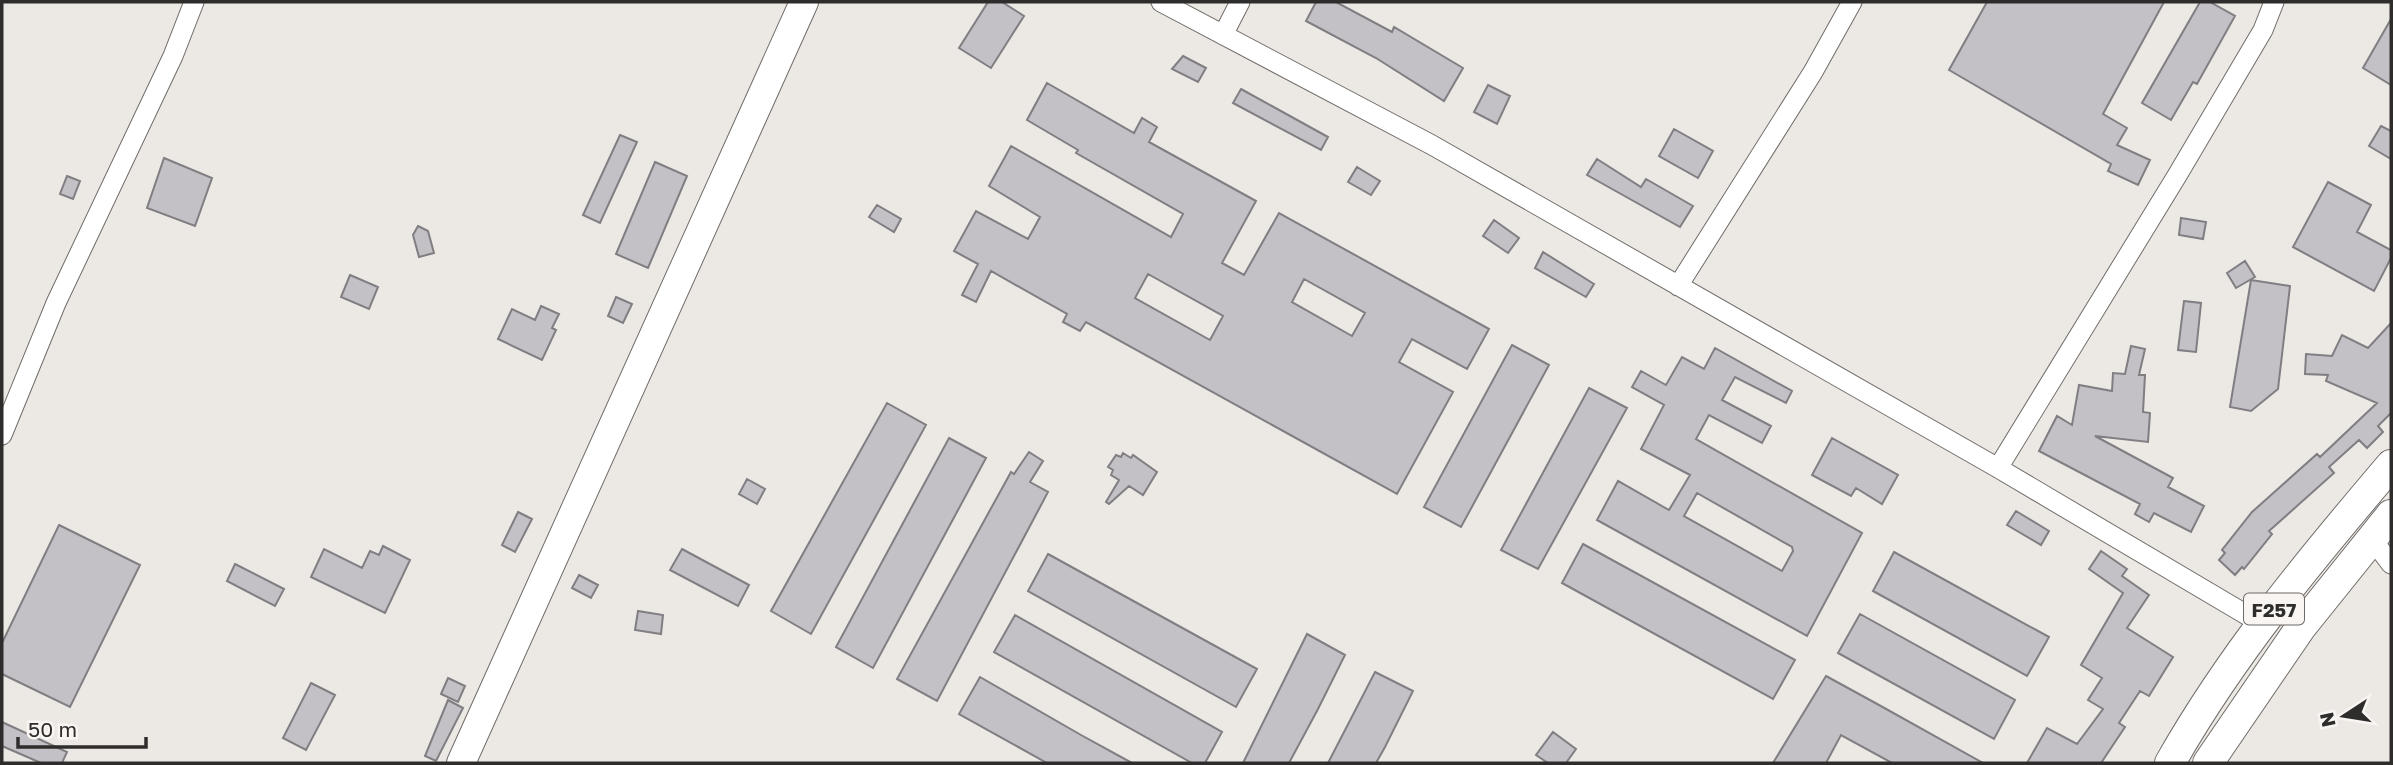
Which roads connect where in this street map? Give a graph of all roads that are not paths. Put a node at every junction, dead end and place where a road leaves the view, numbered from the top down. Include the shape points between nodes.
1 (194, 2) edge
2 (804, 2) edge
3 (1161, 2) edge
4 (1240, 2) edge
5 (1852, 2) edge
6 (2274, 2) edge
7 (1223, 35) junction
8 (1678, 286) junction
9 (2, 435) edge
10 (2391, 465) edge
11 (1998, 468) junction
12 (2391, 515) edge
13 (2371, 539) junction
14 (2391, 564) edge
15 (2262, 624) junction
16 (461, 763) edge
17 (2170, 763) edge
18 (2208, 763) edge

1 - 9 street via 173,56 55,303
2 - 16 street
3 - 7 street
4 - 7 street
5 - 8 street
6 - 11 street via 2263,30 2185,162
7 - 8 street via 1432,145
8 - 11 street
10 - 15 main road, F257
11 - 15 street
12 - 13 main road, F257
13 - 14 street
13 - 18 main road, F257 via 2301,627
15 - 17 main road, F257

